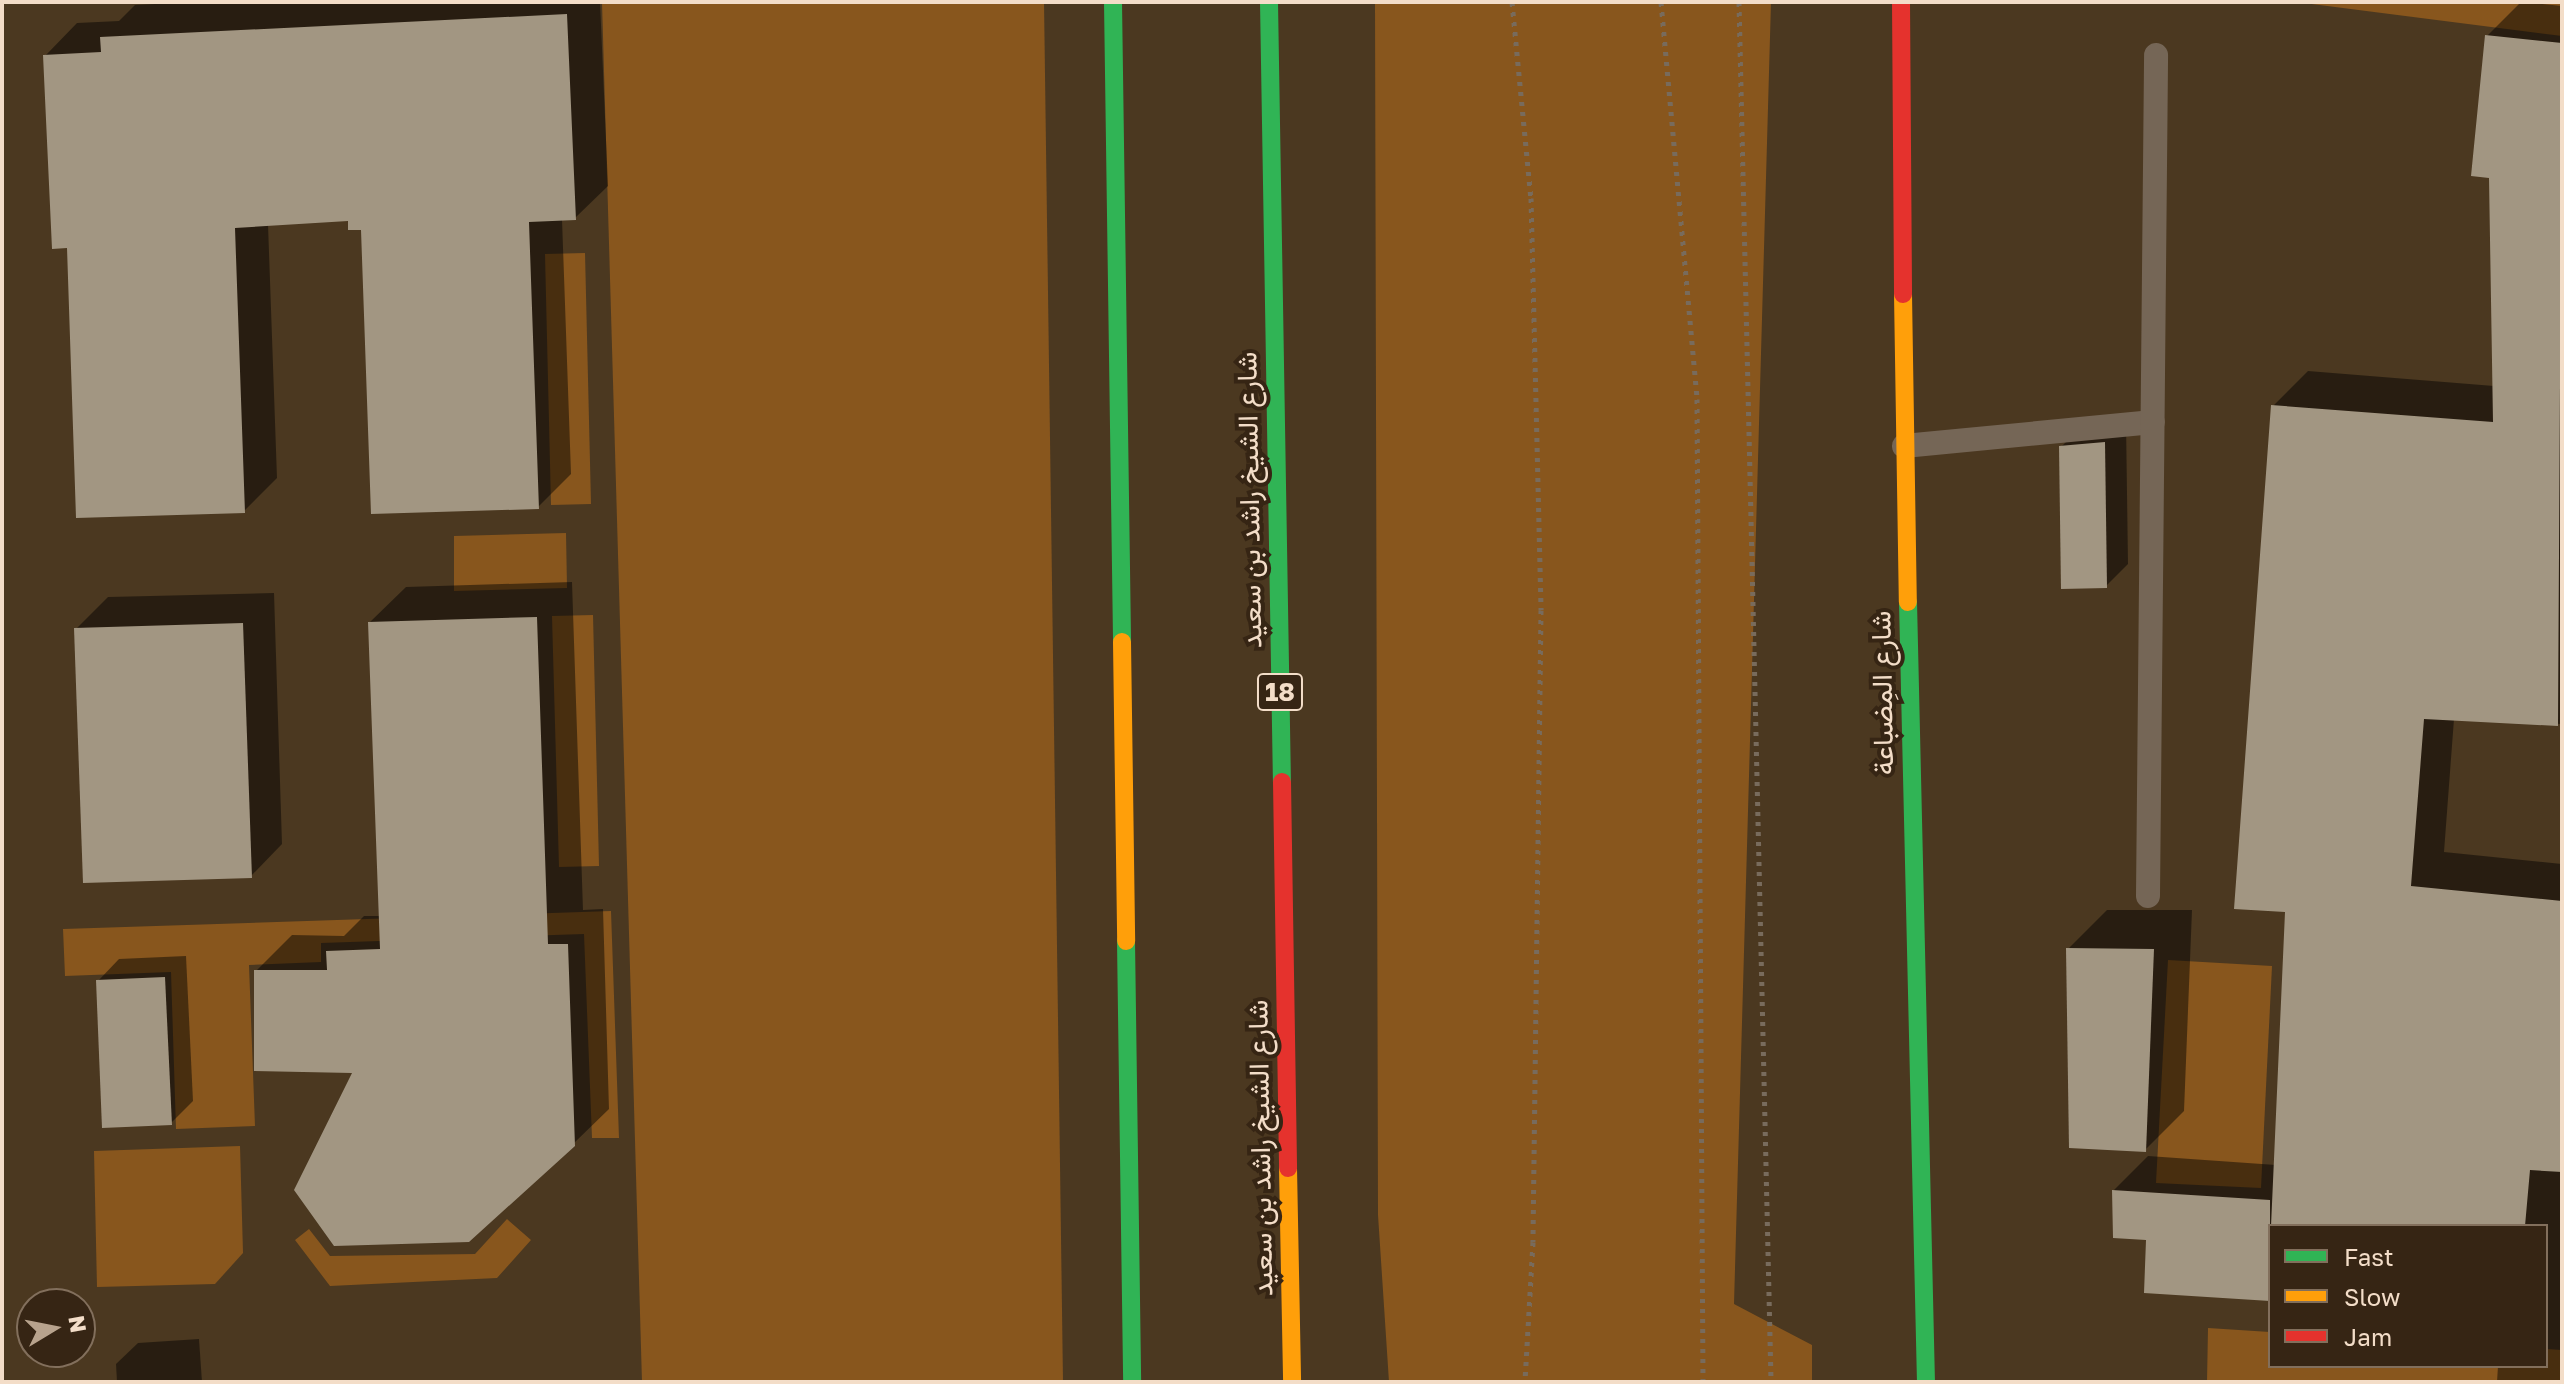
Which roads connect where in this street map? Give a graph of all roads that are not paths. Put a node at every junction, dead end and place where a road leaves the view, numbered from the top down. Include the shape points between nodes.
1 (1113, 2) edge
2 (1269, 2) edge
3 (1901, 2) edge
4 (2156, 55) dead end
5 (2153, 422) junction
6 (1904, 446) junction
7 (2148, 896) dead end
8 (1132, 1382) edge
9 (1292, 1382) edge
10 (1926, 1382) edge

1 - 8 main road
2 - 9 main road, شارع الشيخ راشد بن سعيد / 18
3 - 6 main road, شارع المِضباعة
4 - 5 lane
5 - 6 lane
5 - 7 lane
6 - 10 main road, شارع المِضباعة

